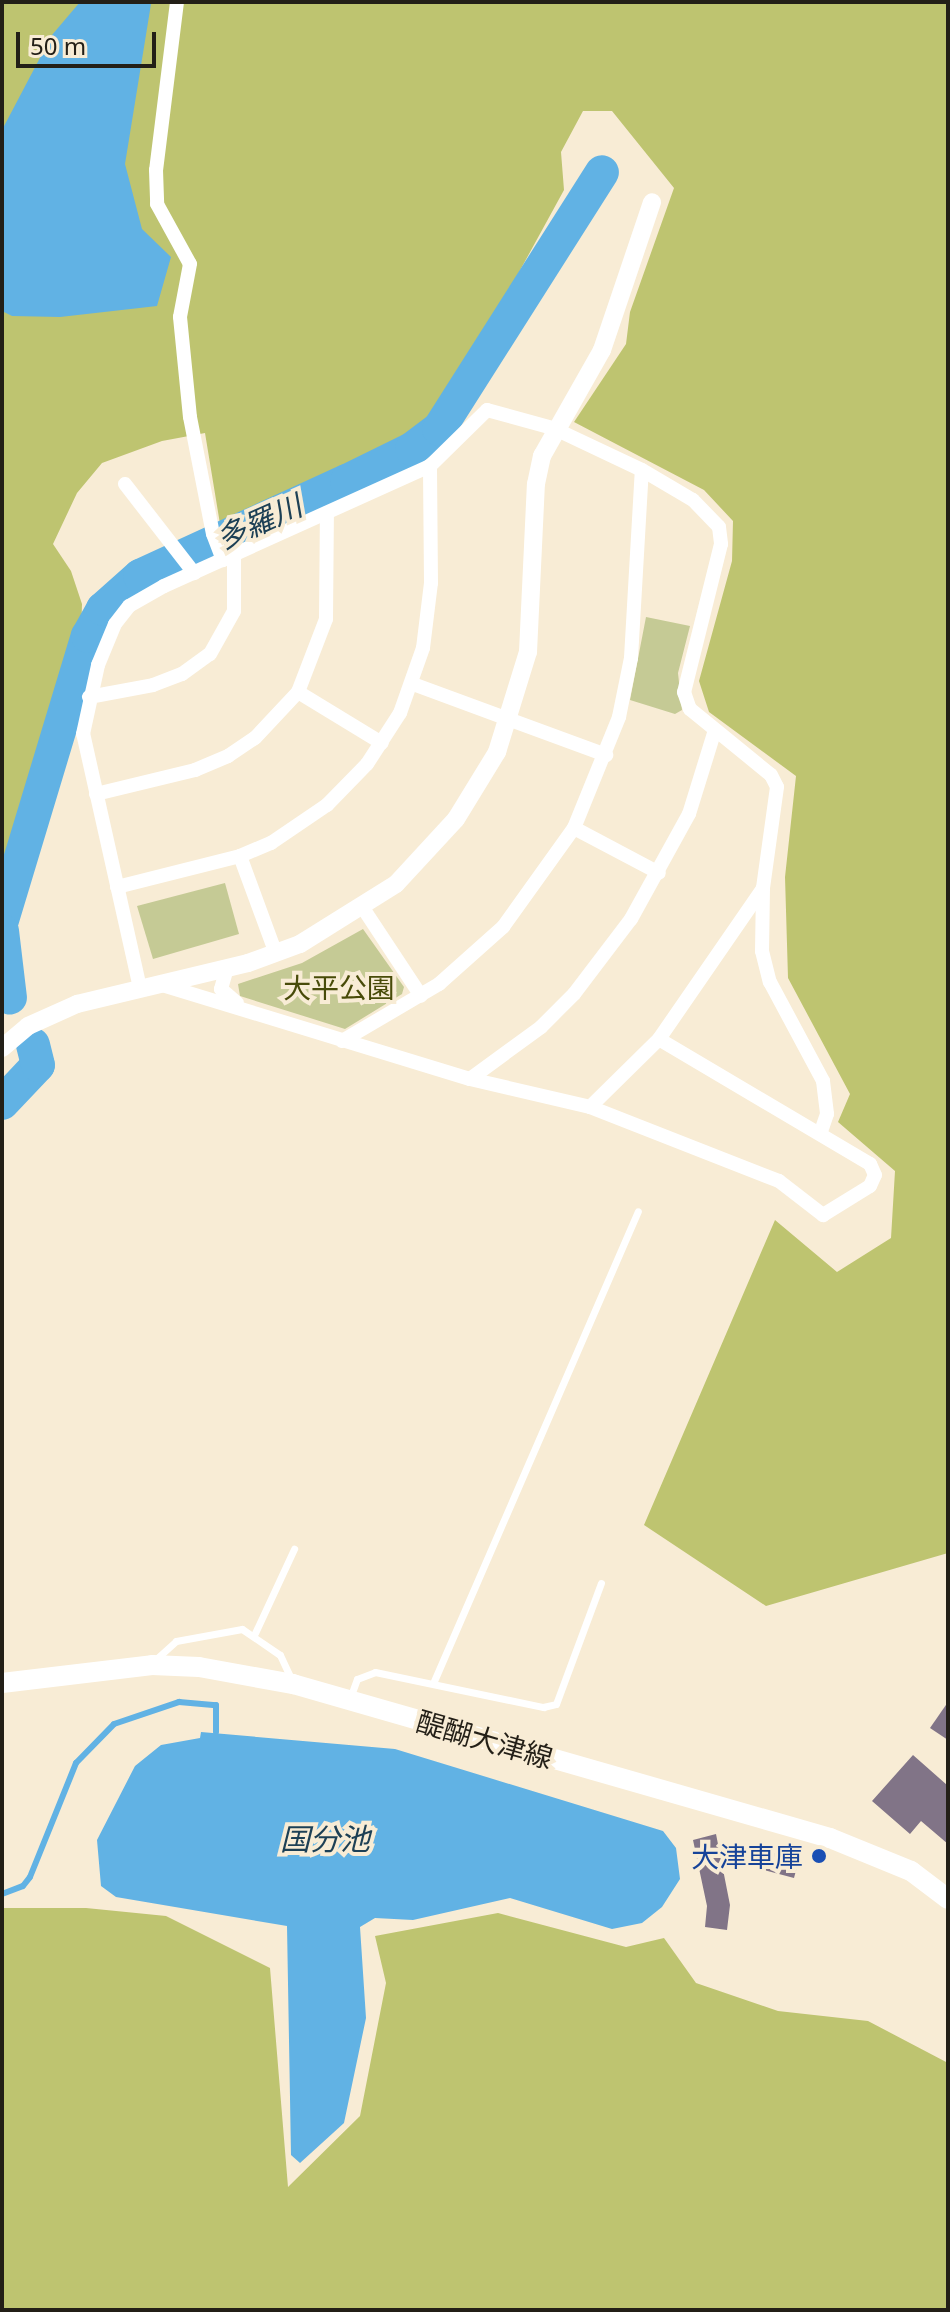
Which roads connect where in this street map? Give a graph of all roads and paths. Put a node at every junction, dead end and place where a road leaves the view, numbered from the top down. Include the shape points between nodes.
1 (177, 2) edge
2 (652, 202) dead end
3 (553, 428) junction
4 (430, 466) junction
5 (642, 470) junction
6 (125, 484) dead end
7 (327, 513) junction
8 (229, 558) junction
9 (194, 573) junction
10 (413, 684) junction
11 (298, 692) junction
12 (89, 697) junction
13 (509, 721) junction
14 (714, 733) junction
15 (382, 743) junction
16 (606, 755) junction
17 (96, 794) junction
18 (574, 828) junction
19 (240, 856) junction
20 (659, 873) junction
21 (117, 887) junction
22 (763, 888) junction
23 (363, 908) junction
24 (276, 954) junction
25 (227, 968) junction
26 (150, 986) junction
27 (421, 996) junction
28 (252, 1011) junction
29 (659, 1039) junction
30 (342, 1041) junction
31 (2, 1048) edge
32 (470, 1079) junction
33 (590, 1107) junction
34 (820, 1134) junction
35 (638, 1211) dead end
36 (294, 1549) dead end
37 (601, 1583) dead end
38 (255, 1633) junction
39 (152, 1665) junction
40 (434, 1681) junction
41 (2, 1683) edge
42 (293, 1684) junction
43 (349, 1700) junction
44 (948, 1899) edge

1 - 8 street via 156,170 157,204 190,264 180,317 190,417 213,534
2 - 3 street via 602,350
3 - 4 street via 487,410
3 - 5 street
3 - 13 street via 536,484 530,639
4 - 7 street
4 - 10 street via 429,616
5 - 14 street via 693,500 719,527 721,544 685,684 690,709
5 - 16 street via 631,658
6 - 9 street
7 - 8 street
7 - 11 street via 326,619
8 - 9 street
8 - 12 street via 234,611 210,654 182,674 153,685
9 - 12 street via 129,606 115,624
10 - 13 street
10 - 15 street
11 - 15 street
11 - 17 street via 255,738 228,756 195,770
12 - 17 street via 83,734
13 - 16 street
13 - 23 street via 456,819 396,884
14 - 20 street via 689,814
14 - 22 street via 771,775 777,787
15 - 19 street via 327,805 271,843
16 - 18 street
17 - 21 street
18 - 20 street
18 - 27 street via 503,927
19 - 21 street
19 - 24 street
20 - 32 street via 574,994 541,1027
21 - 26 street
22 - 29 street
22 - 34 street via 762,951 770,982 828,1097
23 - 24 street
23 - 27 street
24 - 25 street
25 - 26 street
25 - 28 street via 221,989
26 - 28 street
26 - 31 street via 47,1015
27 - 30 street
28 - 30 street
29 - 33 street
29 - 34 street
30 - 32 street
32 - 33 street
33 - 34 street via 779,1181 827,1216 870,1186 875,1175 870,1164
35 - 40 lane
36 - 38 lane
37 - 40 lane via 556,1704 543,1707
38 - 39 lane via 242,1629 176,1641
38 - 42 lane via 280,1655
39 - 41 main road, 醍醐大津線
39 - 42 main road, 醍醐大津線 via 199,1667
40 - 43 lane via 363,1674
42 - 43 main road, 醍醐大津線
43 - 44 main road, 醍醐大津線 via 842,1842 911,1871

